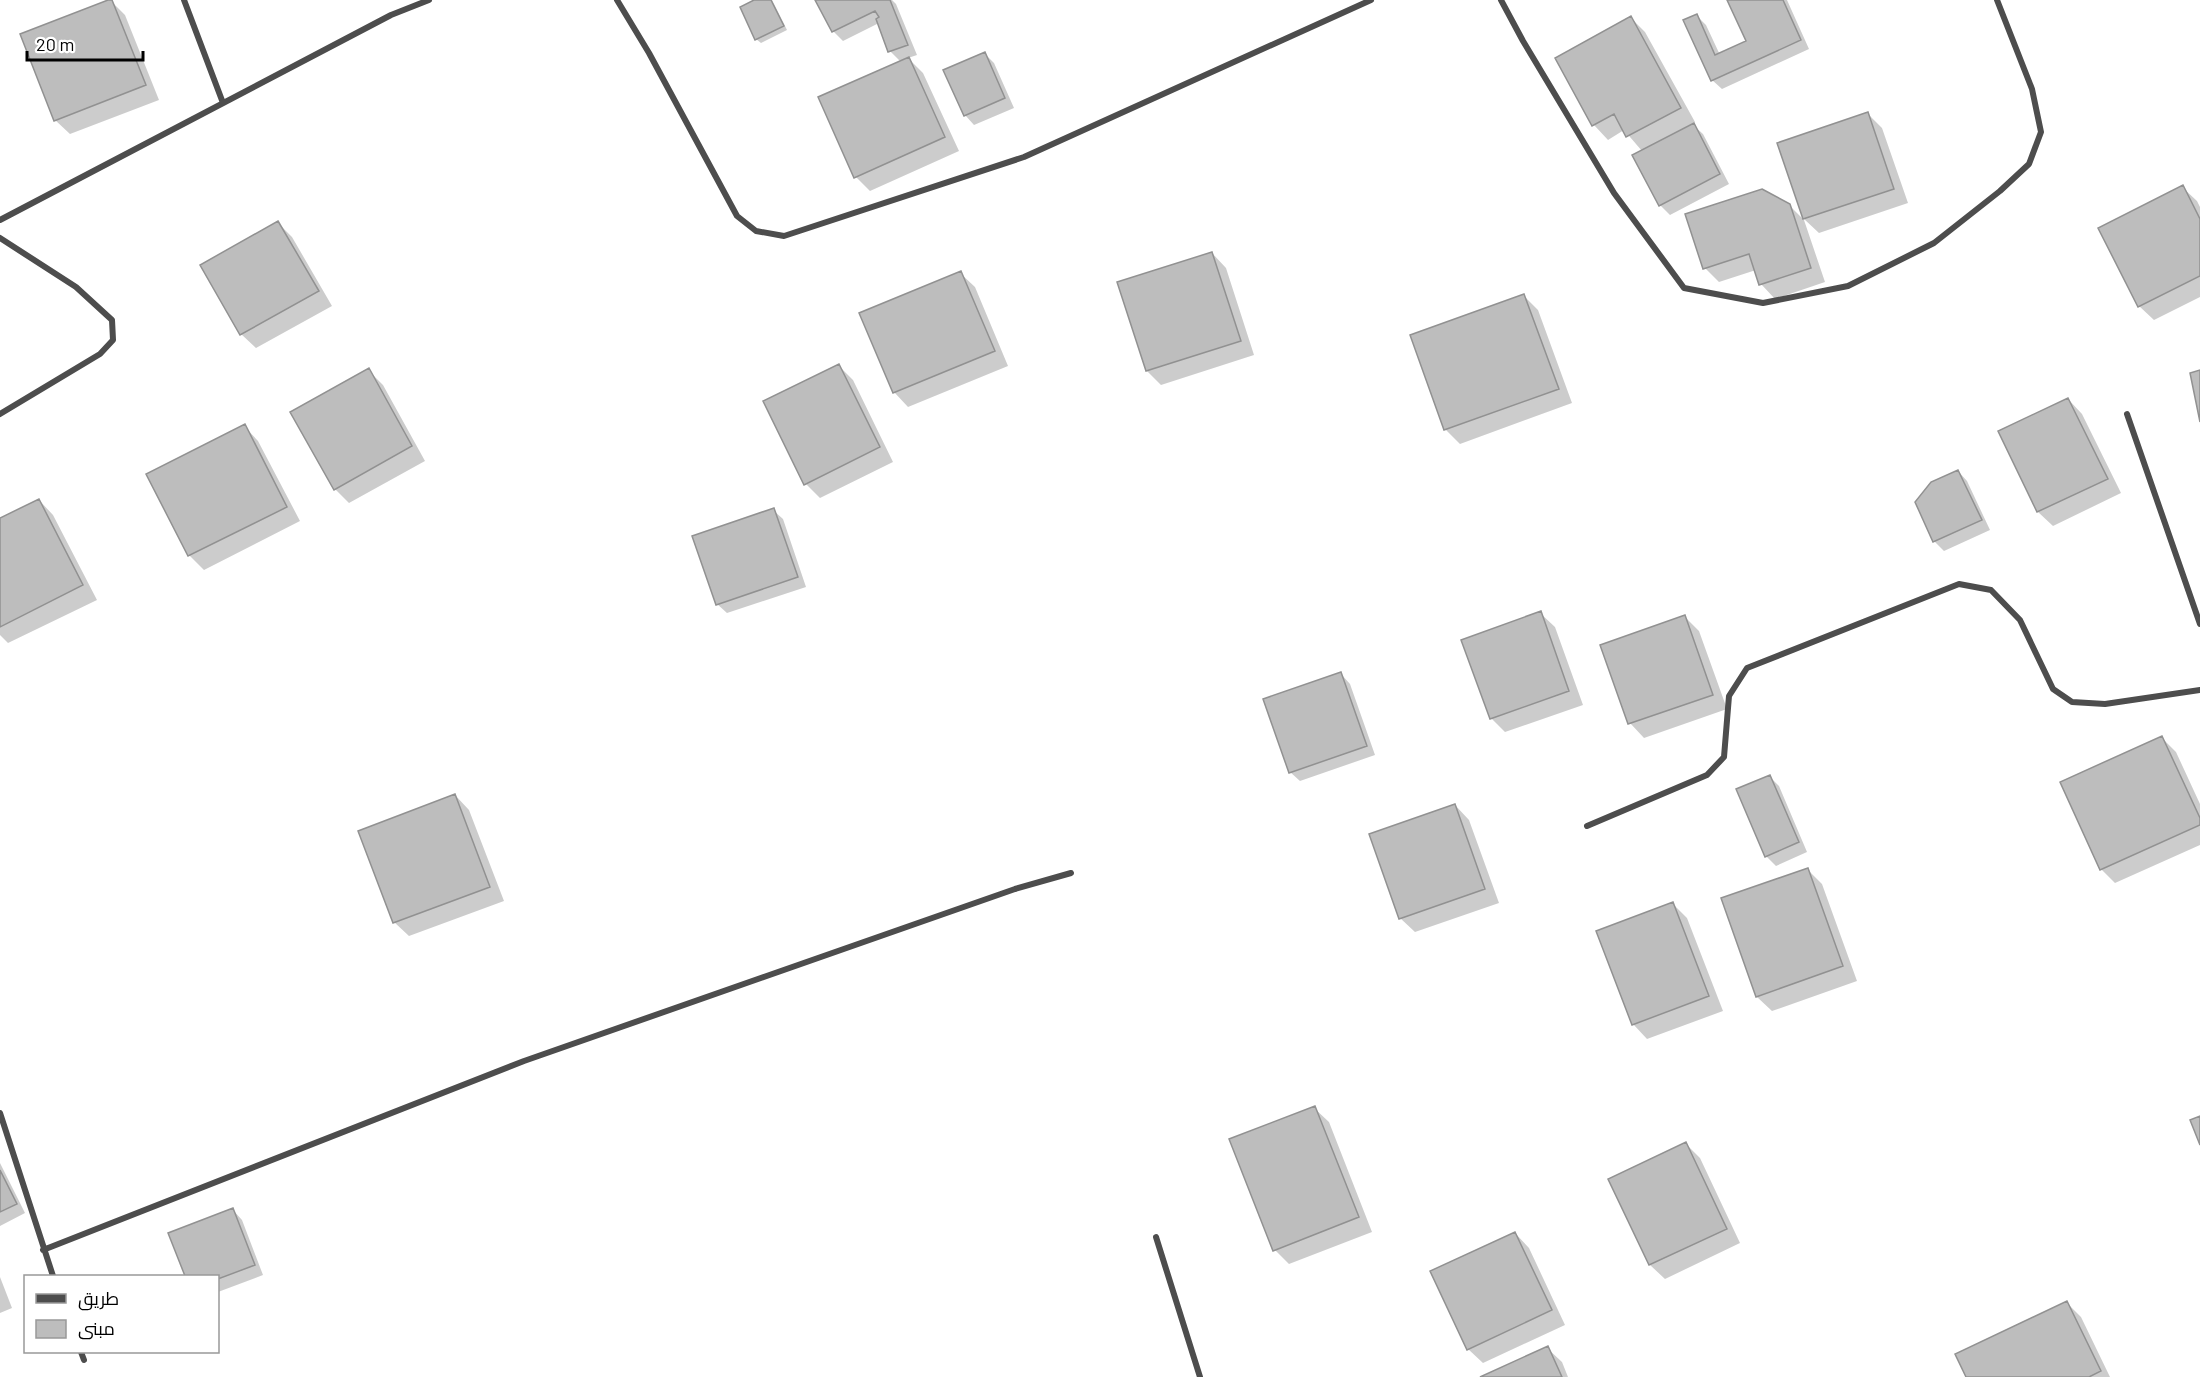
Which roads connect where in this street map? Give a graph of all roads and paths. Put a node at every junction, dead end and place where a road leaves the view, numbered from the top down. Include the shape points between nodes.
1 (184, 0) edge
2 (429, 0) edge
3 (618, 0) edge
4 (1371, 0) edge
5 (1501, 0) edge
6 (1997, 0) edge
7 (223, 103) junction
8 (0, 220) edge
9 (0, 238) edge
10 (0, 414) edge
11 (2127, 414) dead end
12 (2200, 624) edge
13 (2200, 690) edge
14 (1587, 826) dead end
15 (1071, 873) dead end
16 (0, 1113) edge
17 (1156, 1237) dead end
18 (43, 1250) junction
19 (53, 1275) edge
20 (81, 1353) edge
21 (84, 1359) dead end
22 (1200, 1377) edge

1 - 7 street
2 - 7 street via 391,15
3 - 4 street via 737,216 756,231 784,236 1024,156
5 - 6 street via 1614,193 1684,288 1763,303 1848,286 1934,243 2029,164 2041,132 2032,89
7 - 8 street
9 - 10 street via 76,287 112,320 113,340 100,354
11 - 12 street
13 - 14 street via 2106,704 2072,702 2053,689 2020,620 1991,590 1959,584 1747,668 1729,696 1724,757 1707,775
15 - 18 street via 1015,889 524,1061
16 - 18 street
17 - 22 street
18 - 19 street
20 - 21 street

